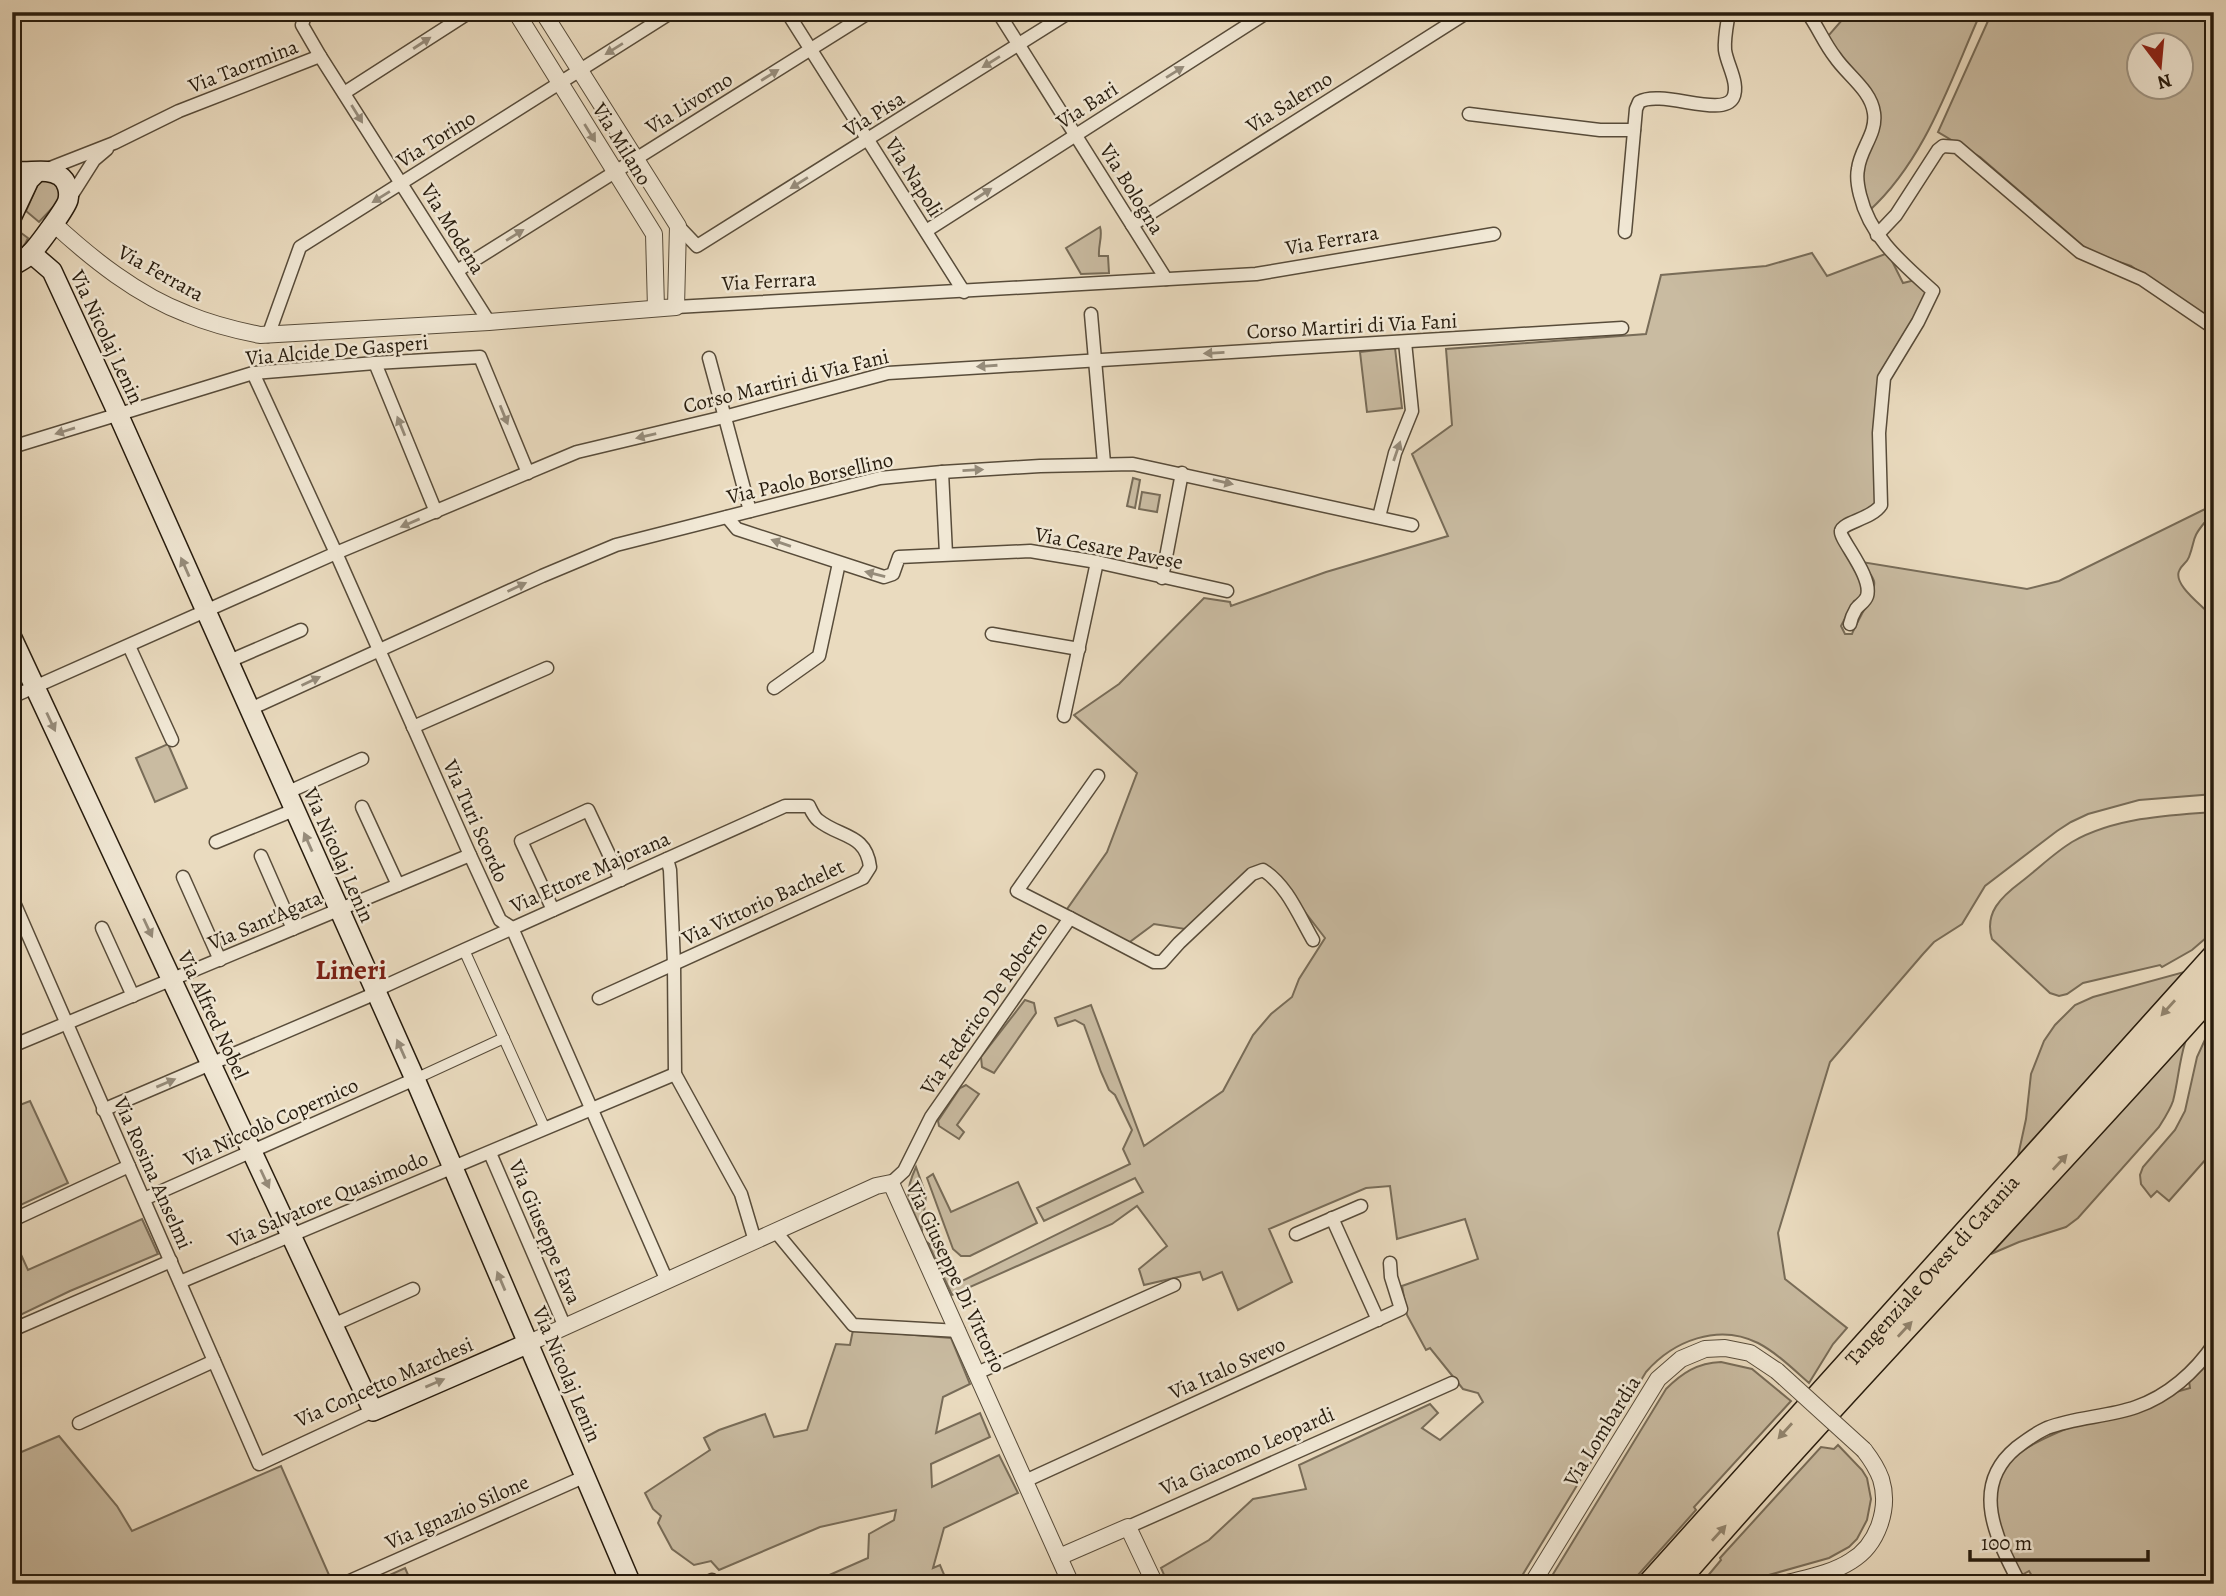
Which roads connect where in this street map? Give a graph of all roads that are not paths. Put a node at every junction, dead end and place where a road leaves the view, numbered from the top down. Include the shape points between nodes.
1 (306, 12) edge
2 (470, 12) edge
3 (516, 12) edge
4 (543, 12) edge
5 (672, 12) edge
6 (787, 12) edge
7 (870, 12) edge
8 (998, 12) edge
9 (1070, 12) edge
10 (1268, 12) edge
11 (1468, 12) edge
12 (1729, 12) edge
13 (1807, 12) edge
14 (1019, 45) junction
15 (811, 50) junction
16 (320, 56) junction
17 (581, 70) junction
18 (559, 84) junction
19 (344, 93) junction
20 (1469, 114) dead end
21 (1634, 130) junction
22 (1075, 135) junction
23 (868, 140) junction
24 (114, 143) junction
25 (636, 159) junction
26 (12, 171) edge
27 (41, 171) junction
28 (615, 172) junction
29 (402, 184) junction
30 (68, 202) junction
31 (15, 204) edge
32 (53, 223) junction
33 (1132, 225) junction
34 (678, 226) junction
35 (926, 231) junction
36 (1625, 232) dead end
37 (1494, 234) dead end
38 (1877, 235) junction
39 (24, 261) edge
40 (457, 271) junction
41 (1166, 279) junction
42 (964, 292) junction
43 (676, 307) junction
44 (656, 308) junction
45 (1091, 314) dead end
46 (489, 322) junction
47 (1622, 328) dead end
48 (2214, 328) edge
49 (268, 336) junction
50 (1405, 342) junction
51 (709, 358) dead end
52 (1096, 360) junction
53 (375, 363) junction
54 (253, 373) junction
55 (118, 415) junction
56 (724, 417) junction
57 (12, 447) edge
58 (1104, 463) junction
59 (942, 472) junction
60 (528, 473) junction
61 (1182, 474) junction
62 (750, 511) junction
63 (436, 512) junction
64 (727, 517) junction
65 (1379, 517) junction
66 (1412, 524) dead end
67 (336, 553) junction
68 (946, 554) junction
69 (1097, 562) junction
70 (839, 563) junction
71 (1162, 578) junction
72 (1227, 591) dead end
73 (205, 612) junction
74 (1850, 624) dead end
75 (301, 630) dead end
76 (992, 634) dead end
77 (12, 638) edge
78 (129, 646) junction
79 (1079, 649) junction
80 (379, 650) junction
81 (227, 662) junction
82 (547, 668) dead end
83 (35, 687) junction
84 (774, 688) dead end
85 (12, 697) edge
86 (248, 710) junction
87 (1064, 716) dead end
88 (413, 727) junction
89 (172, 740) dead end
90 (362, 759) dead end
91 (1098, 776) dead end
92 (290, 802) junction
93 (362, 807) dead end
94 (817, 819) joint
95 (216, 842) dead end
96 (470, 855) junction
97 (261, 856) dead end
98 (667, 859) junction
99 (183, 877) dead end
100 (621, 880) junction
101 (398, 885) junction
102 (12, 898) edge
103 (338, 910) junction
104 (554, 910) junction
105 (1070, 918) junction
106 (17, 923) edge
107 (102, 928) dead end
108 (512, 928) junction
109 (293, 929) junction
110 (1313, 940) dead end
111 (464, 950) junction
112 (2214, 957) edge
113 (220, 960) junction
114 (674, 964) junction
115 (172, 980) junction
116 (2214, 991) edge
117 (375, 992) junction
118 (133, 996) junction
119 (598, 998) dead end
120 (66, 1024) junction
121 (504, 1038) junction
122 (12, 1046) edge
123 (211, 1064) junction
124 (675, 1074) junction
125 (415, 1079) junction
126 (593, 1109) junction
127 (103, 1110) junction
128 (545, 1129) junction
129 (252, 1152) junction
130 (490, 1153) junction
131 (130, 1166) junction
132 (453, 1169) junction
133 (891, 1183) junction
134 (144, 1199) junction
135 (1361, 1206) dead end
136 (19, 1217) dead end
137 (1332, 1218) junction
138 (776, 1232) junction
139 (1296, 1234) dead end
140 (291, 1236) junction
141 (755, 1241) junction
142 (171, 1261) junction
143 (1390, 1263) dead end
144 (667, 1281) junction
145 (180, 1282) junction
146 (1174, 1285) dead end
147 (413, 1289) dead end
148 (1378, 1320) junction
149 (333, 1325) junction
150 (565, 1327) junction
151 (12, 1330) edge
152 (959, 1331) junction
153 (529, 1343) junction
154 (2214, 1344) edge
155 (214, 1361) junction
156 (977, 1373) junction
157 (1452, 1383) dead end
158 (373, 1411) junction
159 (79, 1423) dead end
160 (259, 1464) joint
161 (586, 1476) junction
162 (1025, 1480) junction
163 (1128, 1527) junction
164 (1059, 1558) junction
165 (344, 1584) edge
166 (631, 1584) edge
167 (1071, 1584) edge
168 (1155, 1584) edge
169 (1532, 1584) edge
170 (1650, 1584) edge
171 (1674, 1584) edge
172 (1784, 1584) edge
173 (2020, 1584) edge

1 - 16 street, Via Modena via 302,25
19 -> 2 street
3 - 18 street, Via Milano
4 - 17 street, Via Milano
5 -> 17 street, Via Torino
6 - 15 street, Via Napoli
7 - 15 street, Via Livorno
8 - 14 street, Via Bologna
9 - 14 street, Via Pisa
22 -> 10 street, Via Bari
11 - 33 street, Via Salerno
12 - 21 street via 1725,52 1735,87 1729,103 1645,98 1636,109
13 - 38 street via 1836,60 1872,105 1874,127 1857,172 1863,209
14 - 22 street, Via Bologna
14 -> 23 street, Via Pisa
15 - 23 street, Via Napoli
25 -> 15 street, Via Livorno
16 - 19 street, Via Modena
16 - 24 street, Via Taormina via 179,111
17 - 18 street, Via Torino
17 - 25 street, Via Milano
18 -> 28 street, Via Milano
18 - 29 street, Via Torino
19 -> 29 street, Via Modena
20 - 21 street
21 - 36 street
22 - 33 street, Via Bologna
35 -> 22 street, Via Bari
23 -> 34 street, Via Pisa via 697,246
23 - 35 street, Via Napoli
24 - 27 street
24 - 30 street via 94,160
25 - 28 street, Via Livorno
25 - 34 street, Via Milano
26 - 27 main road
27 - 30 main road via 66,182
27 - 31 main road via 29,180
40 -> 28 street, Via Livorno
28 - 44 street, Via Milano via 654,234
29 - 40 street, Via Modena
29 -> 49 street, Via Torino via 300,247
30 - 32 main road
32 - 39 main road
32 - 49 street, Via Ferrara via 90,257 186,314
33 - 41 street, Via Bologna
34 - 43 street
35 - 42 street, Via Napoli
37 - 41 street, Via Ferrara via 1256,274
38 - 48 street via 1896,215 1938,150 1958,147 2074,247 2142,279
38 - 74 street via 1933,291 1884,377 1881,505 1877,512 1841,530 1868,589
39 - 55 main road, Via Nicolaj Lenin via 52,271
40 - 46 street, Via Modena
41 - 42 street, Via Ferrara
42 - 43 street, Via Ferrara
43 - 44 street, Via Ferrara
44 - 46 street, Via Ferrara
45 - 52 street
46 - 49 street, Via Ferrara
47 - 50 street, Corso Martiri di Via Fani
50 -> 52 street, Corso Martiri di Via Fani
65 -> 50 street via 1395,453 1412,411
51 - 56 street
52 -> 56 street, Corso Martiri di Via Fani via 888,373
52 - 58 street
53 - 54 street, Via Alcide De Gasperi
53 -> 60 street, Via Alcide De Gasperi via 480,357
63 -> 53 street
54 - 55 street, Via Alcide De Gasperi
54 - 67 street, Via Turi Scordo
55 -> 57 street, Via Alcide De Gasperi
73 -> 55 main road, Via Nicolaj Lenin
56 -> 60 street, Corso Martiri di Via Fani via 577,452
56 - 62 street
59 -> 58 street, Via Paolo Borsellino
58 - 61 street, Via Paolo Borsellino
59 - 62 street, Via Paolo Borsellino via 880,478
59 - 68 street
60 - 63 street, Corso Martiri di Via Fani
61 -> 65 street, Via Paolo Borsellino
61 - 71 street
62 - 64 street, Via Paolo Borsellino
63 -> 67 street, Corso Martiri di Via Fani
70 -> 64 street via 737,528
80 -> 64 street, Via Paolo Borsellino via 616,545
65 - 66 street, Via Paolo Borsellino
67 - 73 street, Corso Martiri di Via Fani
67 - 80 street, Via Turi Scordo
68 - 69 street, Via Cesare Pavese via 1030,551
68 -> 70 street, Via Cesare Pavese via 899,557 892,574 884,577
69 - 71 street, Via Cesare Pavese
69 - 79 street
70 - 84 street via 819,656
71 - 72 street, Via Cesare Pavese
73 - 78 street, Corso Martiri di Via Fani
73 - 81 main road, Via Nicolaj Lenin
75 - 81 street
76 - 79 street
77 - 83 main road, Via Alfred Nobel
78 - 83 street, Corso Martiri di Via Fani
78 - 89 street
79 - 87 street
86 -> 80 street, Via Paolo Borsellino
80 - 88 street, Via Turi Scordo
81 - 86 main road, Via Nicolaj Lenin
82 - 88 street
83 - 85 street, Corso Martiri di Via Fani
83 -> 115 main road, Via Alfred Nobel
86 - 92 main road, Via Nicolaj Lenin
88 - 96 street, Via Turi Scordo
90 - 92 street
91 - 105 street via 1017,891
92 - 95 street
103 -> 92 main road, Via Nicolaj Lenin
93 - 101 street
94 - 98 street, Via Ettore Majorana via 808,806 785,806
94 - 114 street, Via Vittorio Bachelet via 862,843 870,867 863,878
96 - 101 street, Via Sant'Agata
96 - 108 street, Via Turi Scordo via 500,920
97 - 109 street
98 - 100 street, Via Ettore Majorana
98 - 114 street
99 - 113 street
100 - 104 street, Via Ettore Majorana
100 - 104 street via 588,810 521,841
101 - 103 street, Via Sant'Agata
102 - 106 street, Via Rosina Anselmi
103 - 109 street, Via Sant'Agata
103 - 117 main road, Via Nicolaj Lenin
104 - 108 street, Via Ettore Majorana
105 - 110 street, Via Federico De Roberto via 1162,962 1252,874 1263,870 1286,893
105 - 133 street, Via Federico De Roberto via 931,1117 904,1171
106 - 120 street, Via Rosina Anselmi
107 - 118 street
108 - 111 street, Via Ettore Majorana
108 - 126 street, Via Turi Scordo
109 - 113 street, Via Sant'Agata
111 - 117 street, Via Ettore Majorana
111 - 121 street
112 -> 170 highway, Tangenziale Ovest di Catania
113 - 115 street, Via Sant'Agata
114 - 119 street, Via Vittorio Bachelet
114 - 124 street
115 - 118 street, Via Sant'Agata
115 - 123 main road, Via Alfred Nobel
171 -> 116 highway, Tangenziale Ovest di Catania
117 - 123 street, Via Ettore Majorana
125 -> 117 main road, Via Nicolaj Lenin
118 - 120 street, Via Sant'Agata
120 - 122 street, Via Sant'Agata
120 - 127 street, Via Rosina Anselmi
121 - 125 street
121 - 128 street
127 -> 123 street, Via Ettore Majorana
123 - 129 main road, Via Alfred Nobel
124 - 126 street, Via Salvatore Quasimodo
124 - 141 street via 741,1194
125 - 129 street, Via Niccolò Copernico
125 - 132 main road, Via Nicolaj Lenin
126 - 128 street, Via Salvatore Quasimodo
126 - 144 street, Via Turi Scordo
127 - 131 street, Via Rosina Anselmi
128 - 130 street, Via Salvatore Quasimodo
129 - 134 street, Via Niccolò Copernico
129 -> 140 main road, Via Alfred Nobel
130 - 132 street, Via Salvatore Quasimodo
130 - 150 street, Via Giuseppe Fava
131 - 134 street, Via Rosina Anselmi
131 - 136 street
132 - 140 street, Via Salvatore Quasimodo
153 -> 132 main road, Via Nicolaj Lenin
133 - 138 street, Via Giuseppe Di Vittorio
133 - 152 street, Via Giuseppe Di Vittorio
134 - 142 street, Via Rosina Anselmi
135 - 137 street
137 - 139 street
137 - 148 street
138 - 141 street, Via Giuseppe Di Vittorio
138 - 152 street via 853,1325
140 - 145 street, Via Salvatore Quasimodo
140 - 149 main road, Via Alfred Nobel
141 - 144 street, Via Giuseppe Di Vittorio
142 - 145 street, Via Rosina Anselmi
142 - 151 street
143 - 148 street, Via Italo Svevo via 1401,1309
144 - 150 street, Via Giuseppe Di Vittorio
145 - 155 street, Via Rosina Anselmi
146 - 156 street
147 - 149 street
148 - 162 street, Via Italo Svevo
149 - 158 main road, Via Alfred Nobel
150 - 153 street, Via Giuseppe Di Vittorio
152 - 156 street, Via Giuseppe Di Vittorio
158 -> 153 main road, Via Concetto Marchesi
153 - 161 main road, Via Nicolaj Lenin
154 - 173 street via 2174,1388 2136,1407 2048,1427 2003,1459 1991,1488 1992,1512 2002,1549
155 - 159 street
155 - 160 street, Via Rosina Anselmi
156 - 162 street, Via Giuseppe Di Vittorio
157 - 163 street, Via Giacomo Leopardi
158 - 160 street, Via Concetto Marchesi
161 - 165 street, Via Ignazio Silone
161 - 166 main road, Via Nicolaj Lenin
162 - 164 street, Via Giuseppe Di Vittorio
163 - 164 street, Via Giacomo Leopardi
163 - 168 street
164 - 167 street, Via Giuseppe Di Vittorio
169 - 172 street, Via Lombardia, bridge via 1658,1379 1681,1359 1705,1349 1725,1348 1750,1353 1777,1371 1864,1450 1876,1467 1884,1492 1882,1518 1864,1551 1828,1572

